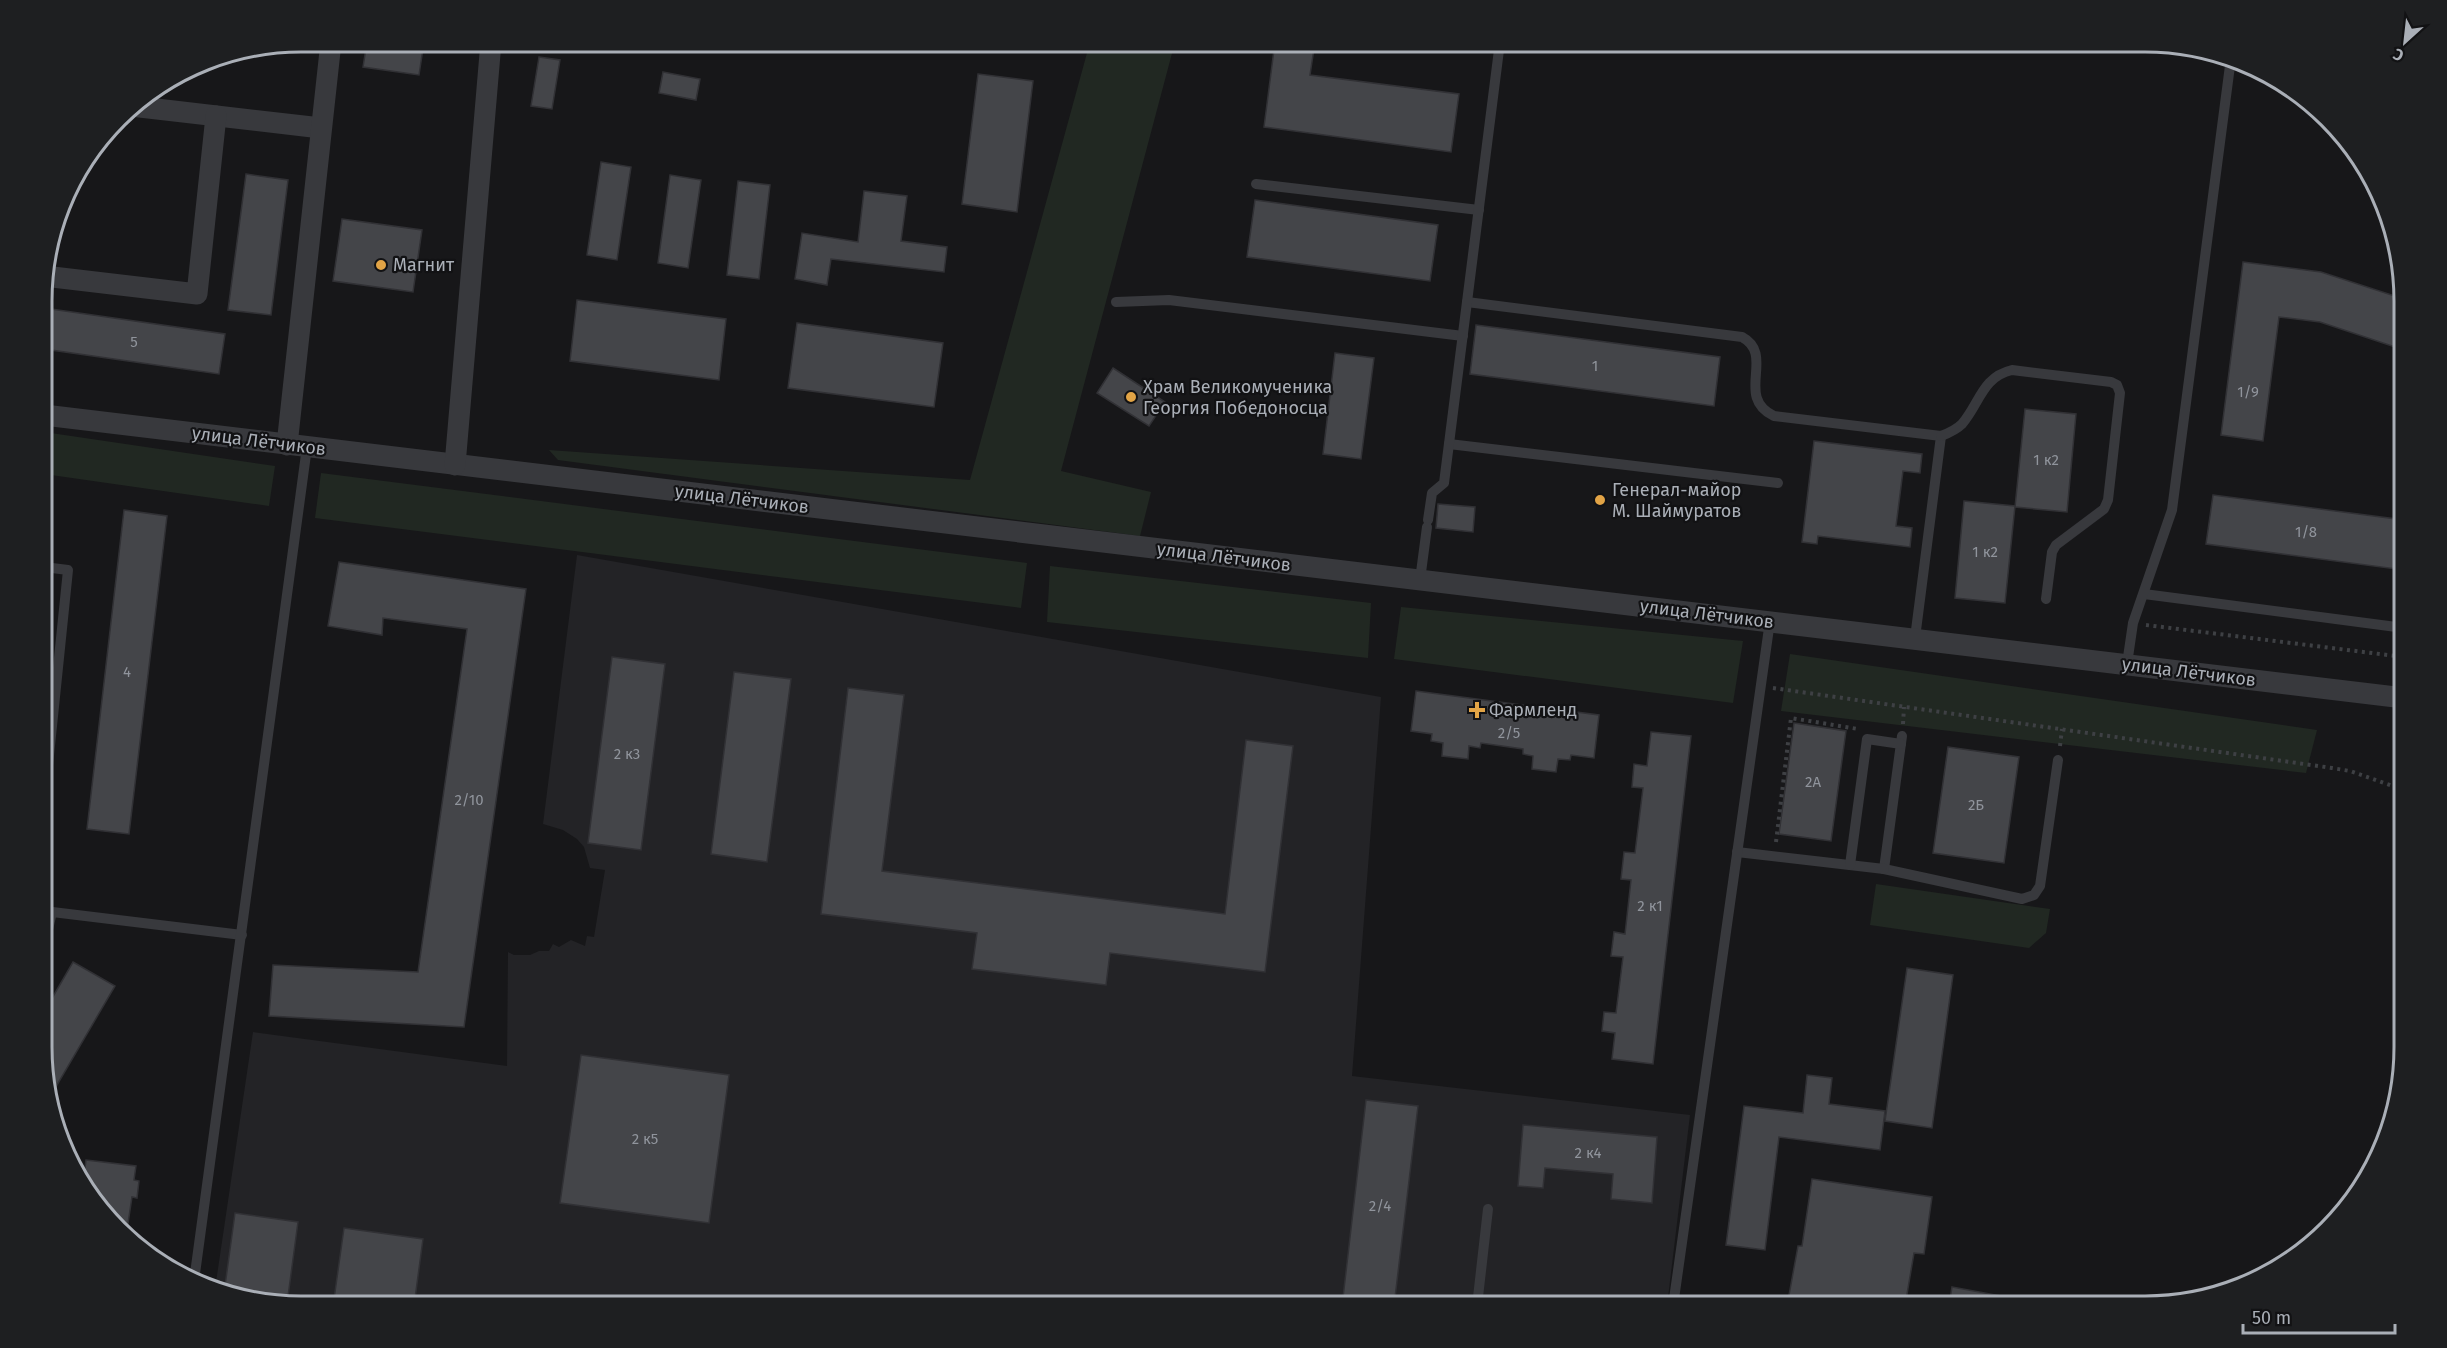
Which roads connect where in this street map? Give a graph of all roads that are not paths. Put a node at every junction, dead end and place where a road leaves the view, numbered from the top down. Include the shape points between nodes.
1 (330, 52) edge
2 (490, 52) edge
3 (1499, 52) edge
4 (2230, 67) edge
5 (145, 108) edge
6 (216, 116) junction
7 (321, 128) junction
8 (1256, 184) dead end
9 (1479, 210) junction
10 (54, 277) edge
11 (1116, 302) dead end
12 (1467, 302) junction
13 (1463, 336) junction
14 (52, 416) edge
15 (1941, 436) junction
16 (1449, 444) junction
17 (297, 446) junction
18 (455, 465) junction
19 (1778, 483) dead end
20 (52, 568) edge
21 (1419, 580) junction
22 (2144, 594) junction
23 (2046, 599) dead end
24 (1770, 621) junction
25 (2394, 627) edge
26 (1915, 638) junction
27 (2127, 664) junction
28 (2394, 697) edge
29 (52, 726) edge
30 (2058, 760) dead end
31 (1737, 852) junction
32 (1850, 865) junction
33 (1884, 869) junction
34 (52, 912) edge
35 (242, 935) junction
36 (1488, 1209) dead end
37 (195, 1272) edge
38 (1478, 1296) edge
39 (1674, 1296) edge

1 - 7 street
2 - 18 street
3 - 9 lane
4 - 22 lane via 2172,512
5 - 6 street
6 - 7 street
6 - 10 street via 198,294
7 - 17 street
8 - 9 lane
9 - 12 lane
11 - 13 lane via 1169,300
12 - 13 lane
12 - 15 lane via 1742,337 1752,342 1756,350 1756,400 1762,410 1774,416
13 - 16 lane
14 - 17 street, улица Лётчиков
15 - 23 lane via 1962,424 1990,380 2001,373 2012,370 2117,385 2120,393 2108,500 2104,509 2056,545
15 - 26 lane
16 - 19 lane
16 - 21 lane via 1444,483 1431,493
17 - 18 street, улица Лётчиков
17 - 35 lane
18 - 21 street, улица Лётчиков
20 - 29 lane via 68,570
21 - 24 street, улица Лётчиков
22 - 25 lane
22 - 27 lane via 2133,623
24 - 26 street, улица Лётчиков
24 - 31 lane
26 - 27 street, улица Лётчиков
27 - 28 street, улица Лётчиков
30 - 33 lane via 2040,886 2034,895 2022,899
31 - 32 lane
31 - 39 lane
32 - 33 lane
32 - 33 lane via 1867,739 1901,740
34 - 35 lane
35 - 37 lane
36 - 38 lane

